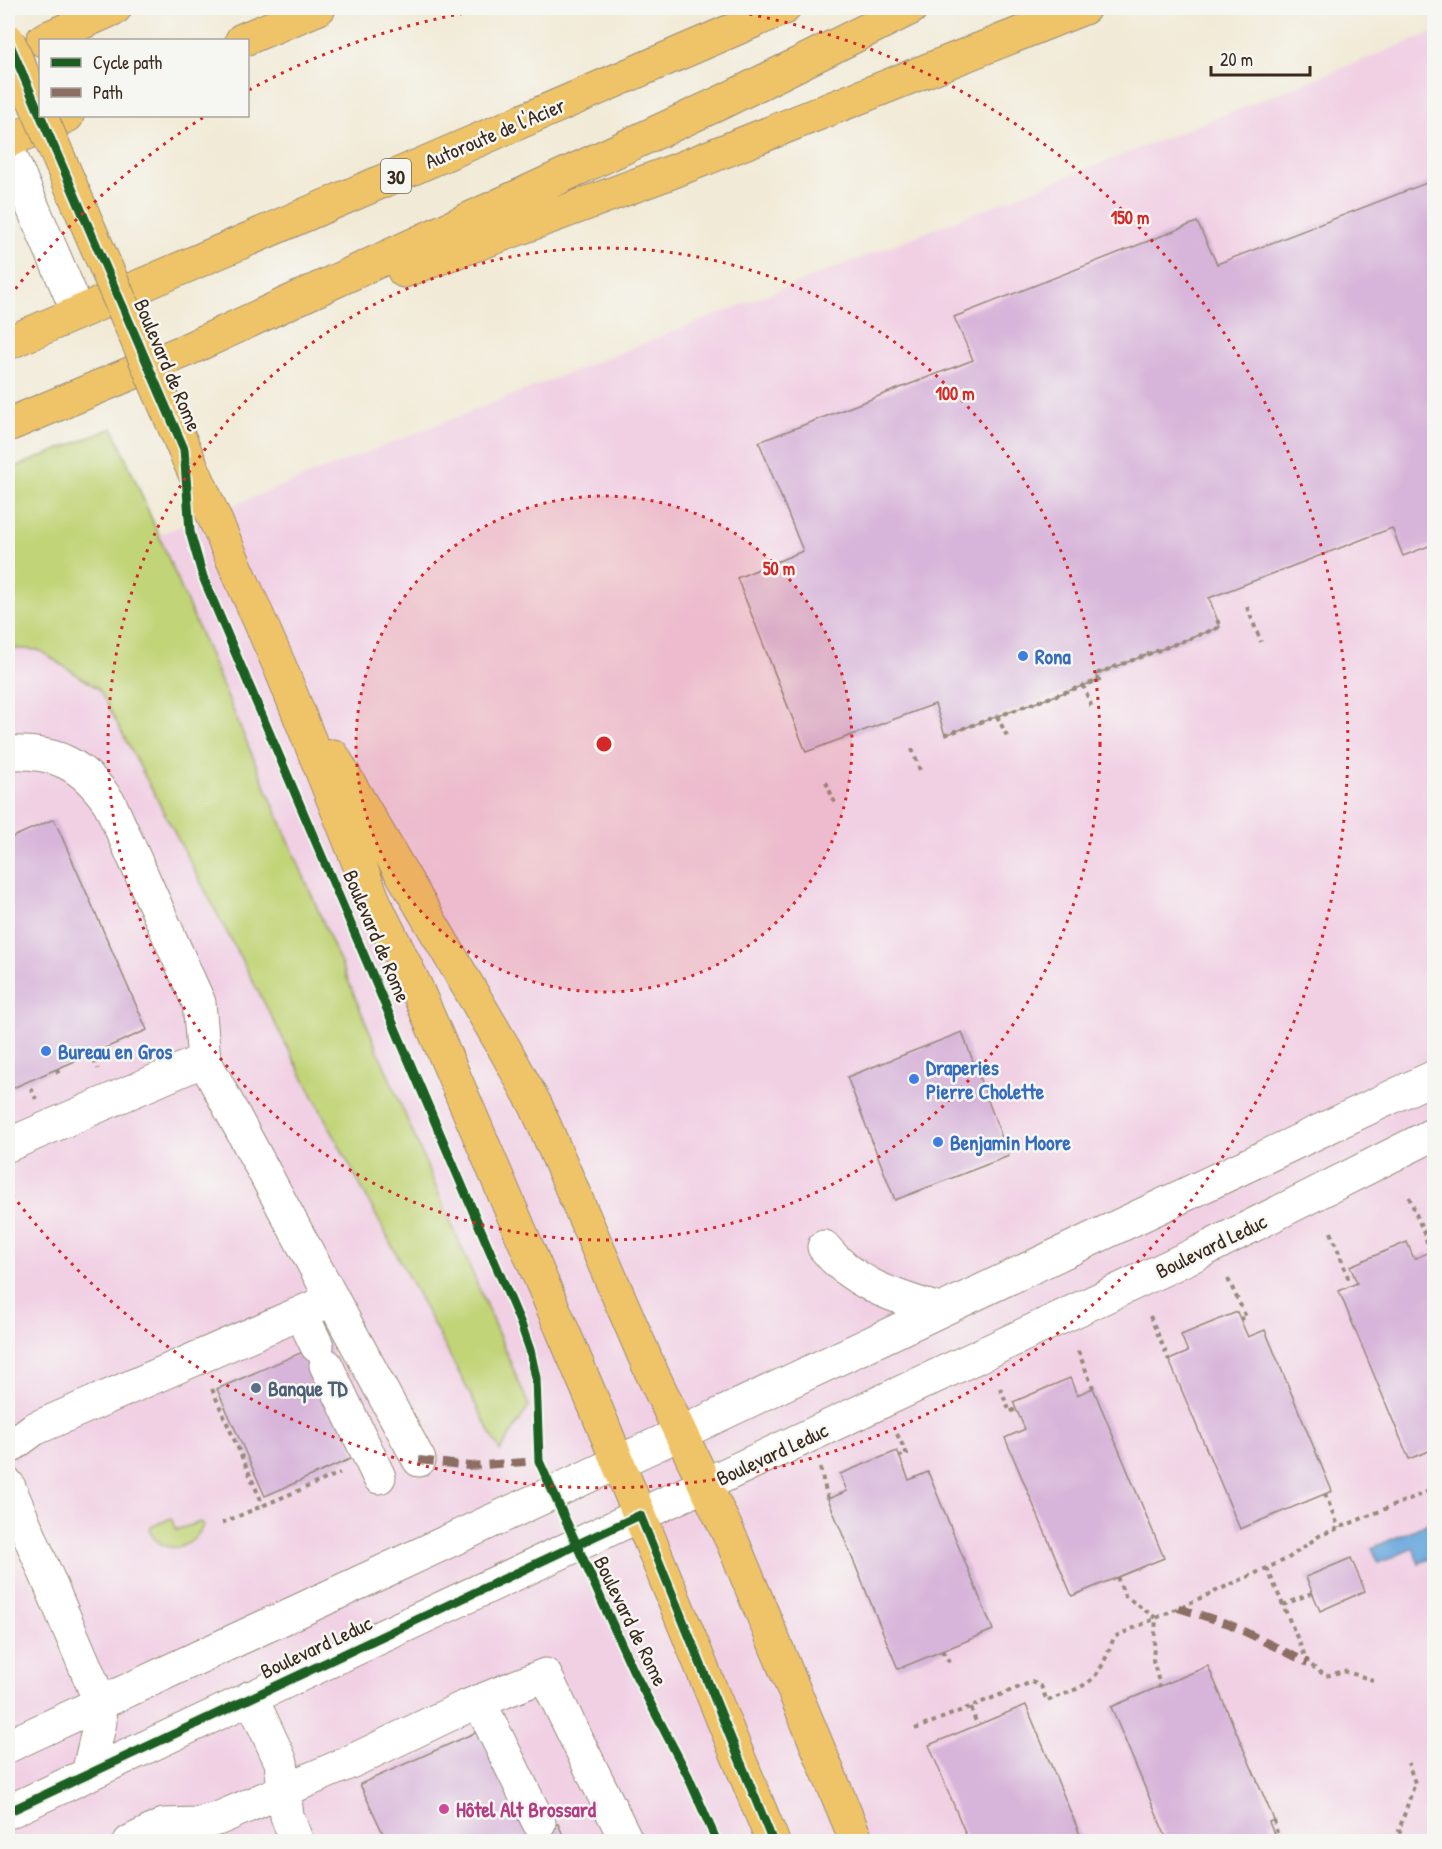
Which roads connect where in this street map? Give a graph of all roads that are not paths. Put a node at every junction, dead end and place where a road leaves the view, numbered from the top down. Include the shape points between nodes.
1 (116, 8) edge
2 (318, 8) edge
3 (784, 8) edge
4 (911, 8) edge
5 (1084, 8) edge
6 (46, 39) edge
7 (244, 39) edge
8 (8, 40) edge
9 (39, 42) edge
10 (8, 57) edge
11 (39, 112) edge
12 (41, 117) edge
13 (66, 117) edge
14 (8, 141) edge
15 (8, 150) edge
16 (78, 312) junction
17 (8, 343) edge
18 (182, 352) junction
19 (8, 425) edge
20 (280, 667) junction
21 (8, 753) edge
22 (204, 1060) junction
23 (1434, 1077) edge
24 (1434, 1134) edge
25 (8, 1145) edge
26 (825, 1247) dead end
27 (333, 1299) junction
28 (939, 1310) junction
29 (301, 1313) junction
30 (681, 1432) junction
31 (8, 1448) edge
32 (419, 1460) dead end
33 (618, 1460) junction
34 (379, 1477) dead end
35 (8, 1485) edge
36 (706, 1485) junction
37 (640, 1515) junction
38 (251, 1697) junction
39 (479, 1701) junction
40 (98, 1703) junction
41 (8, 1746) edge
42 (88, 1774) junction
43 (284, 1788) junction
44 (8, 1812) edge
45 (539, 1823) dead end
46 (130, 1842) edge
47 (297, 1842) edge
48 (627, 1842) edge
49 (773, 1842) edge
50 (856, 1842) edge

1 - 6 main road
2 - 7 main road
3 - 16 main road, Autoroute de l'Acier / 30
4 - 18 main road via 722,102
5 - 18 main road via 674,171
8 - 11 main road, Boulevard de Rome, bridge
9 - 10 main road
12 - 20 main road, Boulevard de Rome, bridge
13 - 14 main road
15 - 16 street
16 - 17 main road, Autoroute de l'Acier / 30
18 - 19 main road
20 - 30 main road, Boulevard de Rome via 536,1106
20 - 33 main road, Boulevard de Rome via 376,906 415,985
21 - 22 street via 50,755 67,762 97,785 110,804 199,1003
22 - 25 street
22 - 27 street
23 - 28 street, Boulevard Leduc
24 - 36 street, Boulevard Leduc via 1198,1253
26 - 28 street via 838,1264 870,1287
27 - 29 street
27 - 32 street
28 - 30 street, Boulevard Leduc
29 - 31 street via 34,1429
29 - 34 street
30 - 33 street, Boulevard Leduc
30 - 36 main road, Boulevard de Rome
33 - 37 main road, Boulevard de Rome
33 - 40 street, Boulevard Leduc
35 - 40 street
36 - 37 street, Boulevard Leduc
36 - 50 main road, Boulevard de Rome
37 - 38 street, Boulevard Leduc
37 - 49 main road, Boulevard de Rome
38 - 42 street, Boulevard Leduc
38 - 43 street via 276,1749
39 - 43 street via 348,1763
39 - 45 street
39 - 48 street via 545,1675
40 - 41 street, Boulevard Leduc
40 - 42 street via 100,1722
42 - 44 street, Boulevard Leduc
43 - 46 street via 217,1819 165,1825
43 - 47 street via 287,1816

